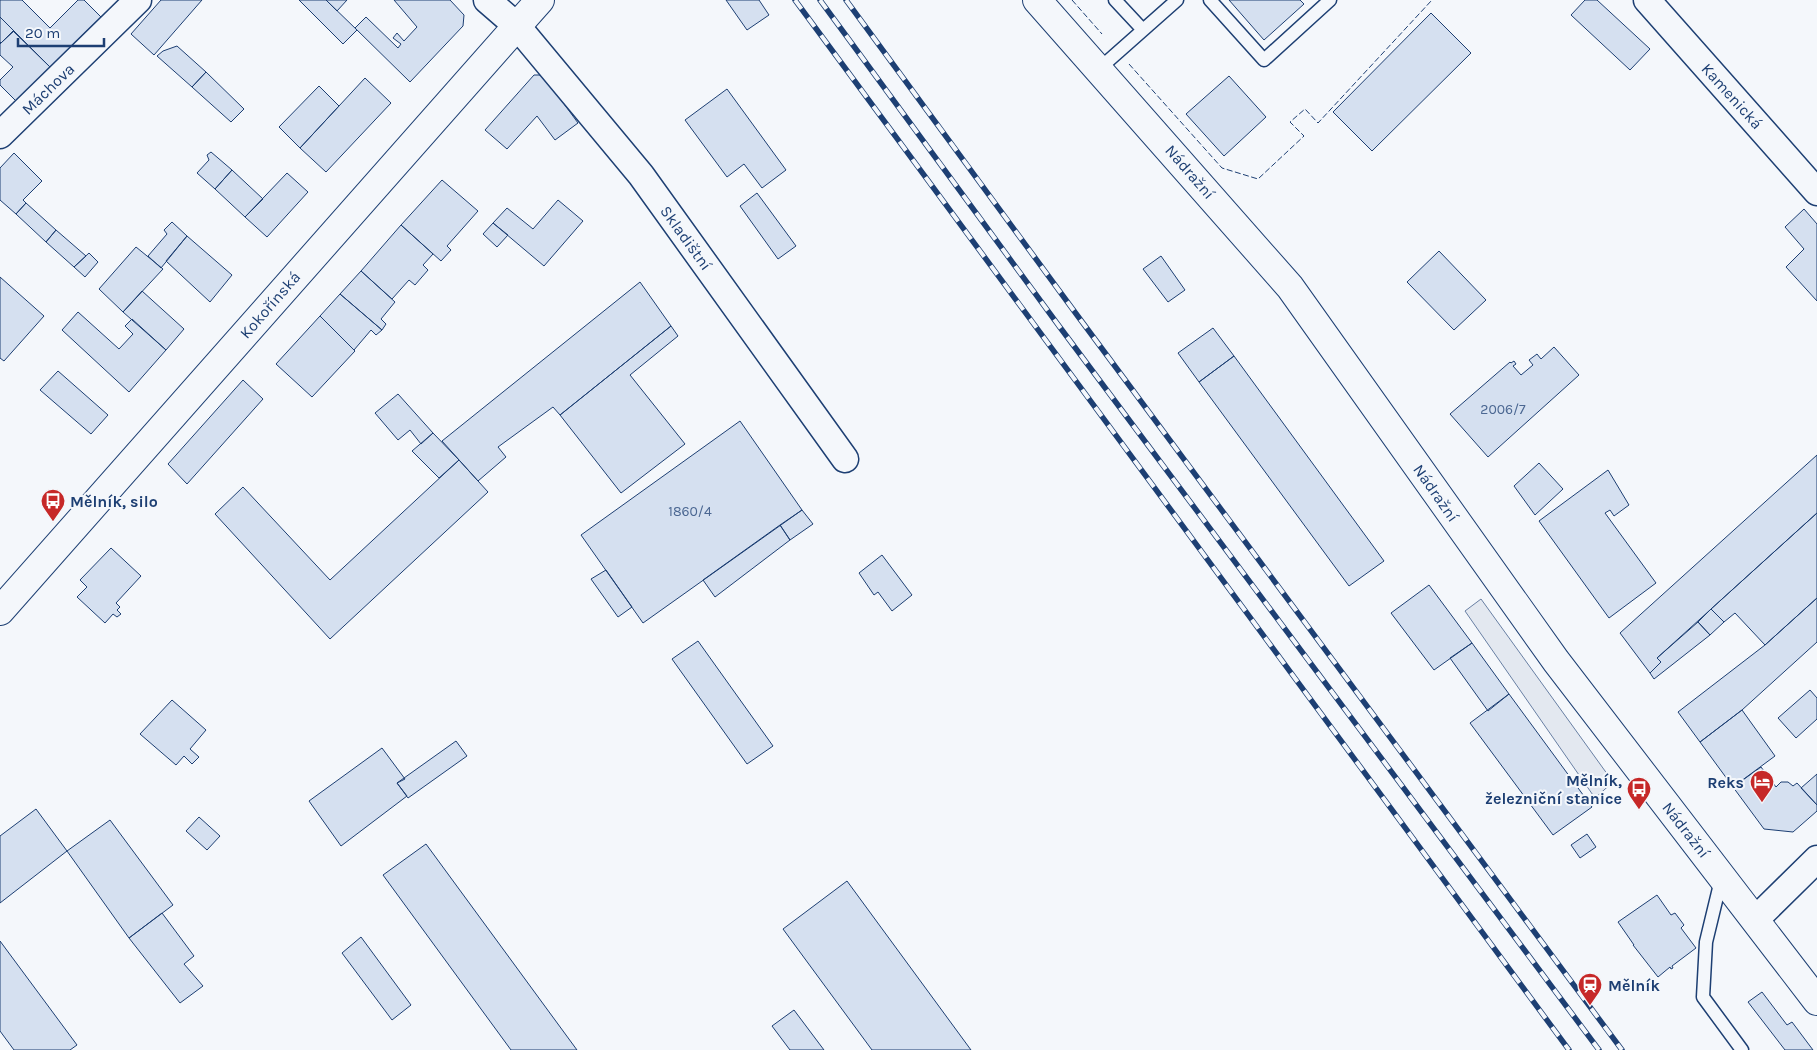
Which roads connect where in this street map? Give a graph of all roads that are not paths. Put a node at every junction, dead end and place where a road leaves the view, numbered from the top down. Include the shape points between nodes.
1 (138, 0) edge
2 (487, 0) edge
3 (540, 0) edge
4 (1037, 0) edge
5 (1116, 0) edge
6 (1177, 0) edge
7 (1210, 0) edge
8 (1330, 0) edge
9 (1647, 0) edge
10 (517, 26) junction
11 (1143, 30) junction
12 (1099, 69) junction
13 (0, 135) edge
14 (1817, 192) edge
15 (845, 459) dead end
16 (0, 611) edge
17 (1817, 858) edge
18 (1722, 877) junction
19 (1755, 920) junction
20 (1817, 1001) edge
21 (1742, 1050) edge

1 - 13 street, Máchova
2 - 10 street, Skladištní
3 - 10 main road, Kokořínská
4 - 12 main road, Nádražní
5 - 11 lane
6 - 11 lane
7 - 8 lane via 1264,60
9 - 14 street, Kamenická
10 - 15 street, Skladištní via 641,175
10 - 16 main road, Kokořínská
11 - 12 lane
12 - 18 main road, Nádražní via 1290,287 1556,661
17 - 19 street
18 - 19 main road, Nádražní
18 - 21 lane via 1706,942 1703,997
19 - 20 main road, Nádražní

